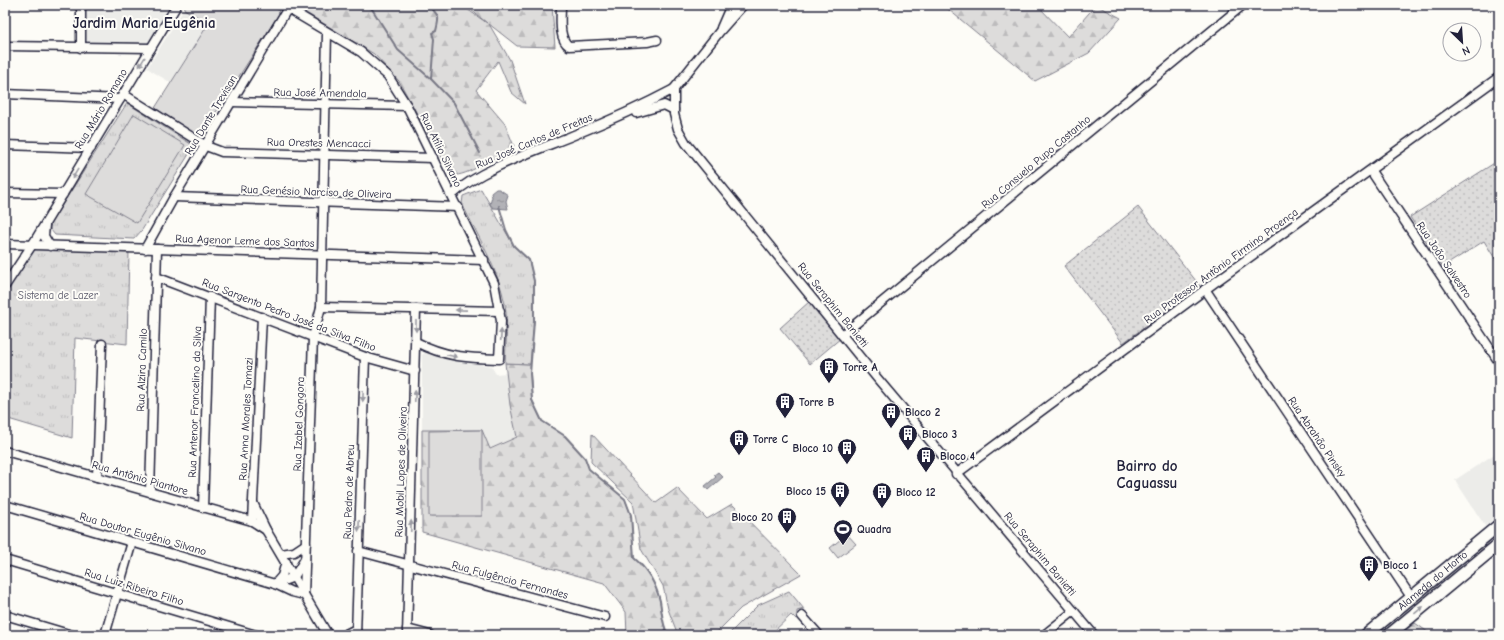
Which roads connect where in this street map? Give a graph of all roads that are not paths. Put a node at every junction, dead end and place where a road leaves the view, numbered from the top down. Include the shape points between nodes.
1 (81, 5) edge
2 (177, 5) edge
3 (560, 5) edge
4 (743, 5) edge
5 (1243, 5) edge
6 (285, 7) edge
7 (729, 7) edge
8 (737, 13) junction
9 (720, 31) junction
10 (327, 33) junction
11 (657, 40) dead end
12 (5, 46) edge
13 (81, 48) junction
14 (151, 48) junction
15 (1499, 77) edge
16 (674, 89) junction
17 (5, 94) edge
18 (122, 96) junction
19 (655, 99) junction
20 (674, 99) junction
21 (232, 102) junction
22 (325, 103) junction
23 (407, 106) junction
24 (674, 110) junction
25 (607, 122) junction
26 (5, 145) edge
27 (206, 146) junction
28 (91, 148) junction
29 (324, 154) junction
30 (433, 158) junction
31 (1371, 171) junction
32 (5, 192) edge
33 (63, 194) junction
34 (452, 195) junction
35 (174, 197) junction
36 (323, 204) junction
37 (458, 207) junction
38 (45, 224) junction
39 (154, 234) junction
40 (5, 244) edge
41 (32, 245) junction
42 (50, 246) junction
43 (145, 249) junction
44 (159, 249) junction
45 (322, 255) junction
46 (484, 260) junction
47 (156, 277) junction
48 (5, 286) edge
49 (1206, 289) junction
50 (210, 297) junction
51 (321, 307) junction
52 (416, 309) junction
53 (500, 311) junction
54 (262, 317) junction
55 (842, 335) junction
56 (313, 337) junction
57 (416, 342) junction
58 (102, 344) dead end
59 (365, 357) junction
60 (1499, 362) edge
61 (415, 370) junction
62 (5, 451) edge
63 (956, 474) junction
64 (97, 477) junction
65 (150, 492) junction
66 (253, 503) junction
67 (5, 505) edge
68 (203, 508) junction
69 (252, 521) junction
70 (1499, 525) edge
71 (266, 530) junction
72 (132, 542) junction
73 (306, 544) junction
74 (1499, 544) edge
75 (358, 551) junction
76 (281, 554) junction
77 (306, 558) junction
78 (5, 560) edge
79 (286, 562) junction
80 (410, 565) junction
81 (294, 577) junction
82 (275, 584) junction
83 (117, 594) junction
84 (304, 594) junction
85 (1411, 598) junction
86 (1074, 610) junction
87 (5, 615) edge
88 (802, 616) dead end
89 (605, 617) dead end
90 (356, 632) edge
91 (407, 632) edge
92 (326, 633) edge
93 (72, 635) edge
94 (104, 635) edge
95 (256, 635) edge
96 (344, 635) edge
97 (430, 635) edge
98 (819, 635) edge
99 (1044, 635) edge
100 (1094, 635) edge
101 (1366, 635) edge
102 (1389, 635) edge

1 - 13 street
2 - 14 street, Rua Mário Romano
3 - 11 street via 562,37 569,46
4 - 8 street
5 - 55 street, Rua Consuelo Pupo Castanho
6 - 10 street, Rua Atílio Silvano
6 - 21 street, Rua Dante Trevisan
7 - 8 street via 731,16
7 - 9 street
8 - 9 street
9 - 16 street
10 - 22 street, Rua Izabel Gongora
10 - 23 street, Rua Atílio Silvano via 361,52 388,76
12 - 13 street
13 - 14 street
14 -> 18 street, Rua Mário Romano
15 - 31 street, Rua Professor Antônio Firmino Proença
16 - 19 street, Rua José Carlos de Freitas
16 - 20 street, Rua Seraphim Banietti
17 - 18 street
18 - 27 street, Rua Orestes Mencacci
18 - 28 street, Rua Mário Romano
19 - 20 street, Rua José Carlos de Freitas
19 - 25 street, Rua José Carlos de Freitas
20 - 24 street, Rua Seraphim Banietti
21 - 22 street, Rua José Amendola
21 - 27 street, Rua Dante Trevisan
22 - 23 street, Rua José Amendola
22 - 29 street, Rua Izabel Gongora
23 - 30 street, Rua Atílio Silvano
24 - 25 street, Rua José Carlos de Freitas via 664,105
24 - 55 street, Rua Seraphim Banietti via 678,129 686,143
25 - 34 street, Rua José Carlos de Freitas via 476,178
26 - 28 street
27 - 29 street, Rua Orestes Mencacci via 222,152
27 - 35 street, Rua Dante Trevisan
28 -> 33 street, Rua Mário Romano
29 - 30 street, Rua Orestes Mencacci
29 - 36 street, Rua Izabel Gongora
30 - 34 street, Rua Atílio Silvano
31 - 49 street, Rua Professor Antônio Firmino Proença
31 - 60 street, Rua João Salvestro
32 - 33 street
33 - 38 street, Rua Mário Romano
34 - 37 street, Rua Atílio Silvano
35 - 36 street, Rua Genésio Narciso de Oliveira
35 - 39 street, Rua Dante Trevisan
36 - 37 street, Rua Genésio Narciso de Oliveira
36 - 45 street, Rua Izabel Gongora
37 - 46 street, Rua Atílio Silvano
38 - 41 street, Rua Mário Romano
38 - 42 street via 44,236
39 - 43 street, Rua Dante Trevisan
39 - 44 street via 155,245
40 - 41 street, Rua Agenor Leme dos Santos
41 - 42 street, Rua Agenor Leme dos Santos
41 - 48 street, Rua Mário Romano
42 - 43 street, Rua Agenor Leme dos Santos
43 - 44 street, Rua Agenor Leme dos Santos
44 - 45 street, Rua Agenor Leme dos Santos
44 - 47 street, Rua Alzira Camilo
45 - 46 street, Rua Agenor Leme dos Santos
45 - 51 street, Rua Izabel Gongora
46 - 53 street, Rua Atílio Silvano via 494,283
47 - 50 street, Rua Sargento Pedro José da Silva Filho
47 - 65 street, Rua Alzira Camilo
49 - 63 street, Rua Professor Antônio Firmino Proença
49 - 85 street, Rua Abrahão Pinsky
50 - 54 street, Rua Sargento Pedro José da Silva Filho
50 - 68 street, Rua Antenor Francelino da Silva
51 - 52 street
51 - 56 street, Rua Izabel Gongora
53 -> 52 street
52 -> 57 street, Rua Mobil Lopes de Oliveira
57 -> 53 street, Rua Atílio Silvano via 435,352 464,358 499,358
54 - 56 street, Rua Sargento Pedro José da Silva Filho
54 - 66 street, Rua Anna Morales Tomazi
55 - 63 street, Rua Seraphim Banietti
56 - 59 street, Rua Sargento Pedro José da Silva Filho
56 - 73 street, Rua Izabel Gongora
57 - 61 street, Rua Mobil Lopes de Oliveira
58 - 64 street
59 - 61 street, Rua Sargento Pedro José da Silva Filho
59 -> 75 street, Rua Pedro de Abreu
80 -> 61 street, Rua Mobil Lopes de Oliveira
62 - 64 street, Rua Antônio Piantore
63 - 86 street, Rua Seraphim Banietti
64 - 65 street, Rua Antônio Piantore
65 - 68 street, Rua Antônio Piantore
66 - 69 street, Rua Anna Morales Tomazi
66 - 71 street, Rua Antônio Piantore
67 - 72 street, Rua Doutor Eugênio Silvano
68 - 69 street, Rua Antônio Piantore
69 - 71 street, Rua Antônio Piantore
70 - 85 main road, Alameda do Horto
71 - 76 street, Rua Antônio Piantore
72 - 82 street, Rua Doutor Eugênio Silvano
72 - 83 street
73 - 76 street via 294,552
73 - 77 street, Rua Izabel Gongora
102 -> 74 main road, Alameda do Horto
75 - 80 street, Rua Fulgêncio Fernandes
75 - 90 street, Rua Pedro de Abreu
76 - 79 street, Rua Antônio Piantore
77 - 81 street
77 - 84 street, Rua Izabel Gongora
78 - 83 street, Rua Luiz Ribeiro Filho
79 - 81 street, Rua Antônio Piantore
79 - 82 street via 282,576
80 - 89 street, Rua Fulgêncio Fernandes
80 - 91 street, Rua Mobil Lopes de Oliveira
81 - 82 street
81 - 84 street, Rua Antônio Piantore
82 - 84 street, Rua Doutor Eugênio Silvano via 292,592
83 - 94 street
83 - 95 street, Rua Luiz Ribeiro Filho
84 - 92 street, Rua Antônio Piantore
85 - 101 main road, Alameda do Horto
86 - 99 street
86 - 100 street, Rua Seraphim Banietti
87 - 93 street
88 - 98 street
90 - 96 street, Rua Pedro de Abreu
91 - 97 street

